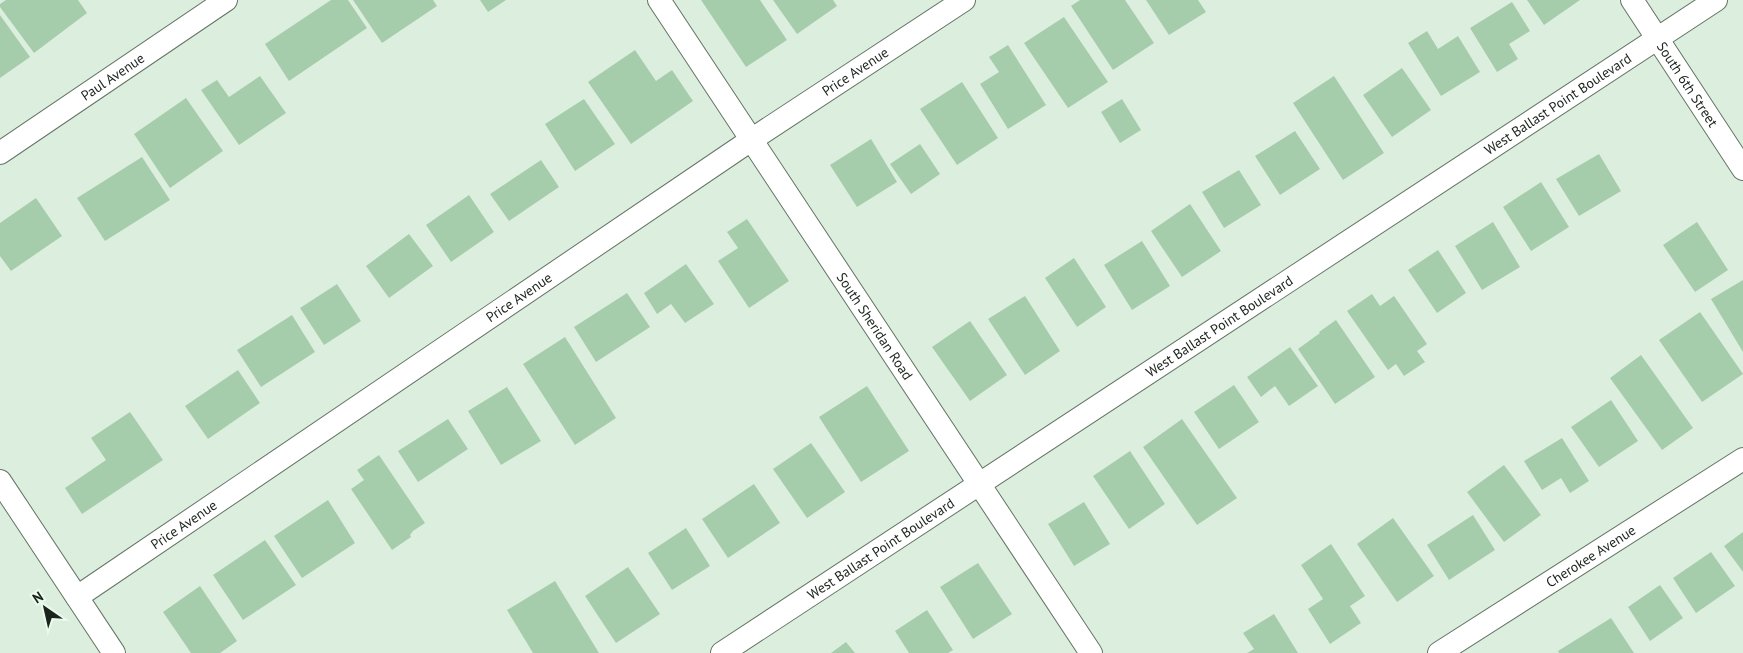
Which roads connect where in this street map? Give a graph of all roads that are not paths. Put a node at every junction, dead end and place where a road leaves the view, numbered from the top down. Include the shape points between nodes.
1 (226, 0) edge
2 (659, 0) edge
3 (964, 0) edge
4 (1632, 0) edge
5 (1716, 0) edge
6 (1657, 38) junction
7 (751, 140) junction
8 (0, 153) edge
9 (1743, 169) edge
10 (1743, 459) edge
11 (0, 481) edge
12 (980, 485) junction
13 (77, 597) junction
14 (114, 653) edge
15 (722, 653) edge
16 (1091, 653) edge
17 (1439, 653) edge

1 - 8 street, Paul Avenue
2 - 7 street, South Sheridan Road
3 - 7 street, Price Avenue
4 - 6 street, South 6th Street
5 - 6 street, West Ballast Point Boulevard
6 - 9 street, South 6th Street
6 - 12 street, West Ballast Point Boulevard
7 - 12 street, South Sheridan Road
7 - 13 street, Price Avenue
10 - 17 street, Cherokee Avenue
11 - 13 street
12 - 15 street, West Ballast Point Boulevard
12 - 16 street, South Sheridan Road
13 - 14 street

